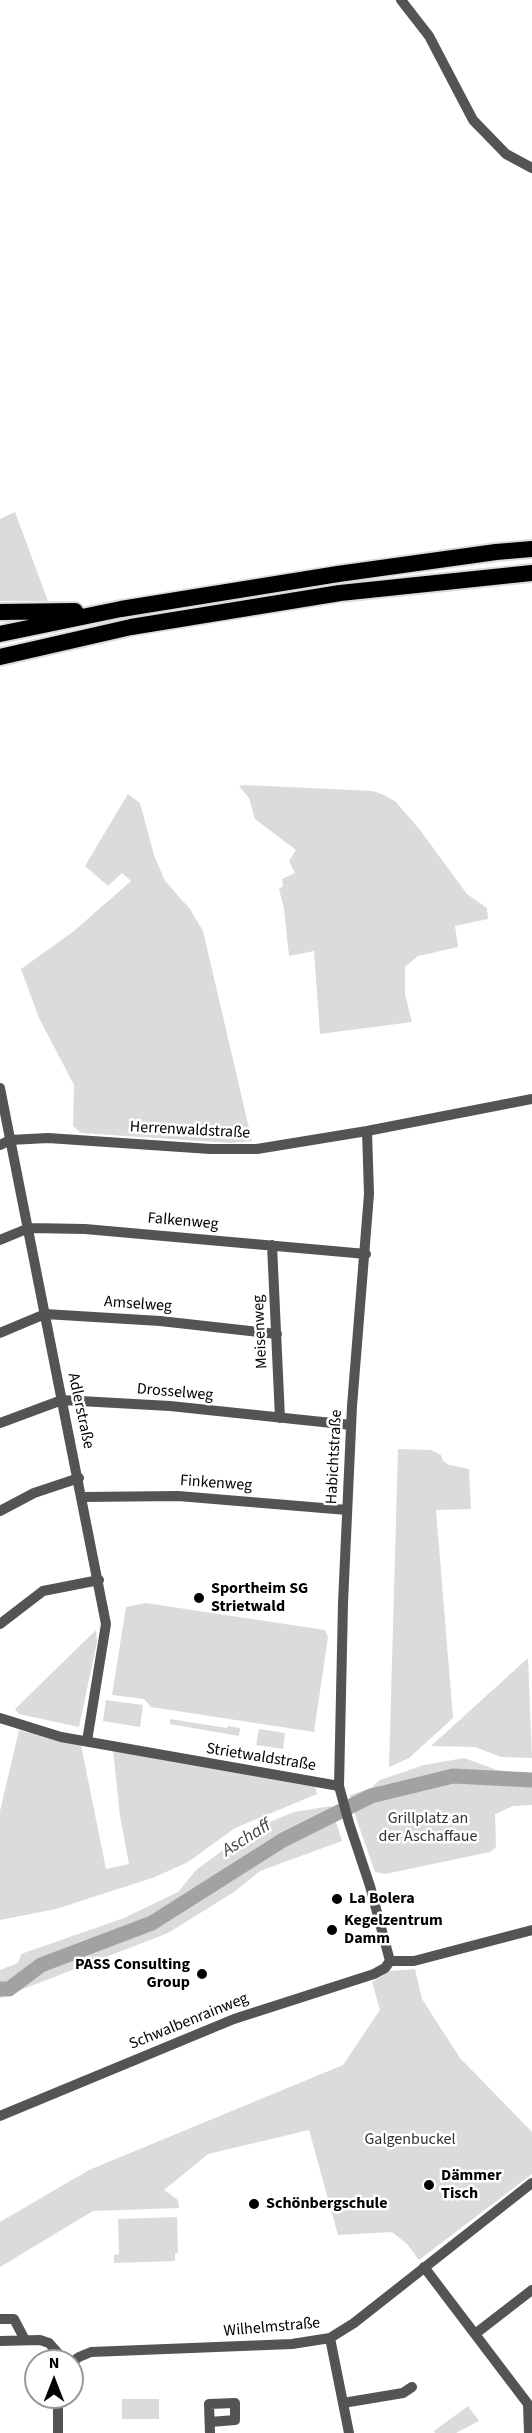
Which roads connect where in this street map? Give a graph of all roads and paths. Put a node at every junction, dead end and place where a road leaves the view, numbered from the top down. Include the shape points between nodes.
1 (401, 0) edge
2 (532, 168) edge
3 (532, 549) edge
4 (532, 573) edge
5 (121, 609) junction
6 (0, 612) edge
7 (0, 634) edge
8 (0, 657) edge
9 (0, 1088) edge
10 (532, 1099) edge
11 (367, 1131) junction
12 (5, 1143) edge
13 (28, 1228) junction
14 (0, 1240) edge
15 (273, 1245) junction
16 (366, 1254) junction
17 (45, 1314) junction
18 (0, 1333) edge
19 (277, 1334) junction
20 (62, 1400) junction
21 (280, 1418) junction
22 (0, 1423) edge
23 (351, 1425) junction
24 (79, 1478) junction
25 (83, 1497) junction
26 (347, 1510) junction
27 (0, 1511) edge
28 (99, 1580) junction
29 (0, 1624) edge
30 (0, 1719) edge
31 (87, 1741) junction
32 (339, 1786) junction
33 (532, 1930) edge
34 (390, 1961) junction
35 (0, 2116) edge
36 (532, 2183) edge
37 (424, 2267) junction
38 (532, 2290) edge
39 (0, 2319) edge
40 (475, 2334) junction
41 (330, 2338) junction
42 (25, 2340) junction
43 (0, 2341) edge
44 (54, 2349) edge
45 (84, 2355) edge
46 (412, 2387) dead end
47 (343, 2403) junction
48 (530, 2403) edge
49 (58, 2409) edge
50 (58, 2433) edge
51 (348, 2433) edge
52 (529, 2433) edge

1 - 2 street via 429,36 472,120 506,154
3 - 5 highway via 338,574
4 - 8 highway via 340,593 131,627
5 - 6 highway
5 - 7 highway
9 - 12 street, Adlerstraße
10 - 11 street, Herrenwaldstraße
11 - 12 street, Herrenwaldstraße via 257,1149 48,1138
11 - 16 street, Habichtstraße
12 - 13 street, Adlerstraße
13 - 14 street, Falkenweg
13 - 15 street, Falkenweg
13 - 17 street, Adlerstraße
15 - 16 street, Falkenweg
15 - 19 street, Meisenweg
16 - 23 street, Habichtstraße
17 - 18 street, Amselweg
17 - 19 street, Amselweg
17 - 20 street, Adlerstraße
19 - 21 street, Meisenweg
20 - 21 street, Drosselweg
20 - 22 street, Drosselweg
20 - 24 street, Adlerstraße
21 - 23 street, Drosselweg
23 - 26 street, Habichtstraße
24 - 25 street, Adlerstraße
24 - 27 street via 34,1492
25 - 26 street, Finkenweg via 178,1496
25 - 28 street, Adlerstraße
26 - 32 street, Habichtstraße
28 - 29 street via 43,1591
28 - 31 street, Adlerstraße via 106,1637
30 - 31 street, Strietwaldstraße
31 - 32 street, Strietwaldstraße
32 - 34 street
33 - 34 street via 414,1961
34 - 35 street, Schwalbenrainweg via 374,1974 234,2019
36 - 37 street, Wilhelmstraße
37 - 40 street
37 - 41 street, Wilhelmstraße
38 - 40 street
39 - 42 street via 14,2319
40 - 48 street
41 - 45 street, Wilhelmstraße via 292,2344
41 - 47 street
42 - 43 street
42 - 44 street via 40,2340
46 - 47 street via 404,2393
47 - 51 street
48 - 52 street
49 - 50 street

